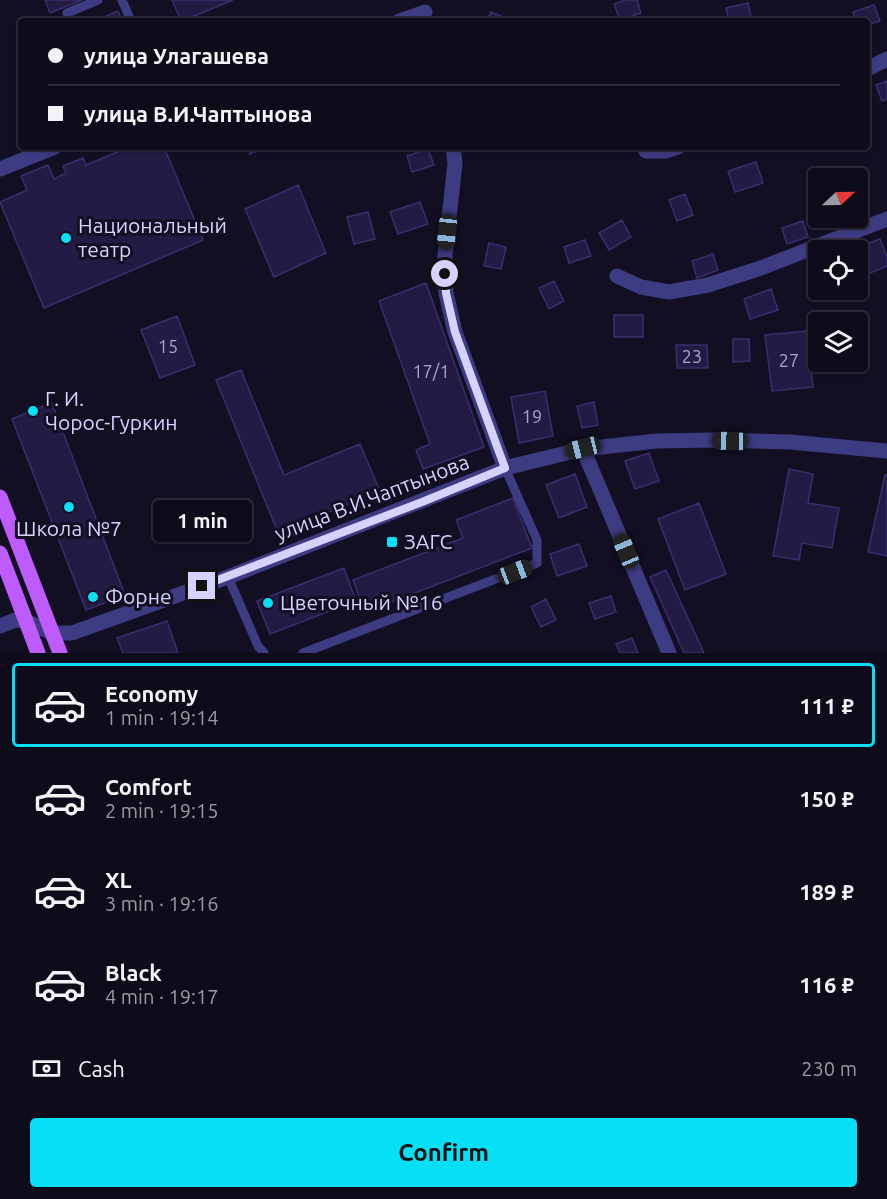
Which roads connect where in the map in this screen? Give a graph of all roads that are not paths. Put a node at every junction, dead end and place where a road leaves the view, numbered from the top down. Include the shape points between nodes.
1 (99, 0) edge
2 (122, 0) edge
3 (424, 11) edge
4 (67, 13) dead end
5 (130, 18) edge
6 (406, 18) edge
7 (887, 59) edge
8 (870, 68) edge
9 (48, 150) edge
10 (453, 150) edge
11 (646, 150) edge
12 (669, 150) edge
13 (0, 169) edge
14 (887, 219) edge
15 (617, 276) dead end
16 (583, 448) junction
17 (884, 451) edge
18 (505, 468) junction
19 (0, 497) edge
20 (0, 553) edge
21 (228, 577) junction
22 (27, 622) junction
23 (0, 626) edge
24 (52, 633) junction
25 (38, 653) edge
26 (60, 653) edge
27 (264, 653) edge
28 (303, 653) edge
29 (669, 653) edge

1 - 4 lane
2 - 5 lane
3 - 6 street
7 - 8 street
9 - 13 street
10 - 18 street via 446,293 455,332
11 - 12 street
14 - 15 street via 708,285 669,292 641,287
16 - 17 street, улица В.И.Чаптынова via 711,440 790,442
16 - 18 street, улица В.И.Чаптынова
16 - 29 street
18 - 21 street, улица В.И.Чаптынова
18 - 28 lane via 537,540 537,563
19 - 24 main road
20 - 22 main road
21 - 24 street, улица В.И.Чаптынова via 83,630
21 - 27 lane
22 - 23 street via 15,620
22 - 24 street, улица В.И.Чаптынова
22 - 25 main road
24 - 26 main road

